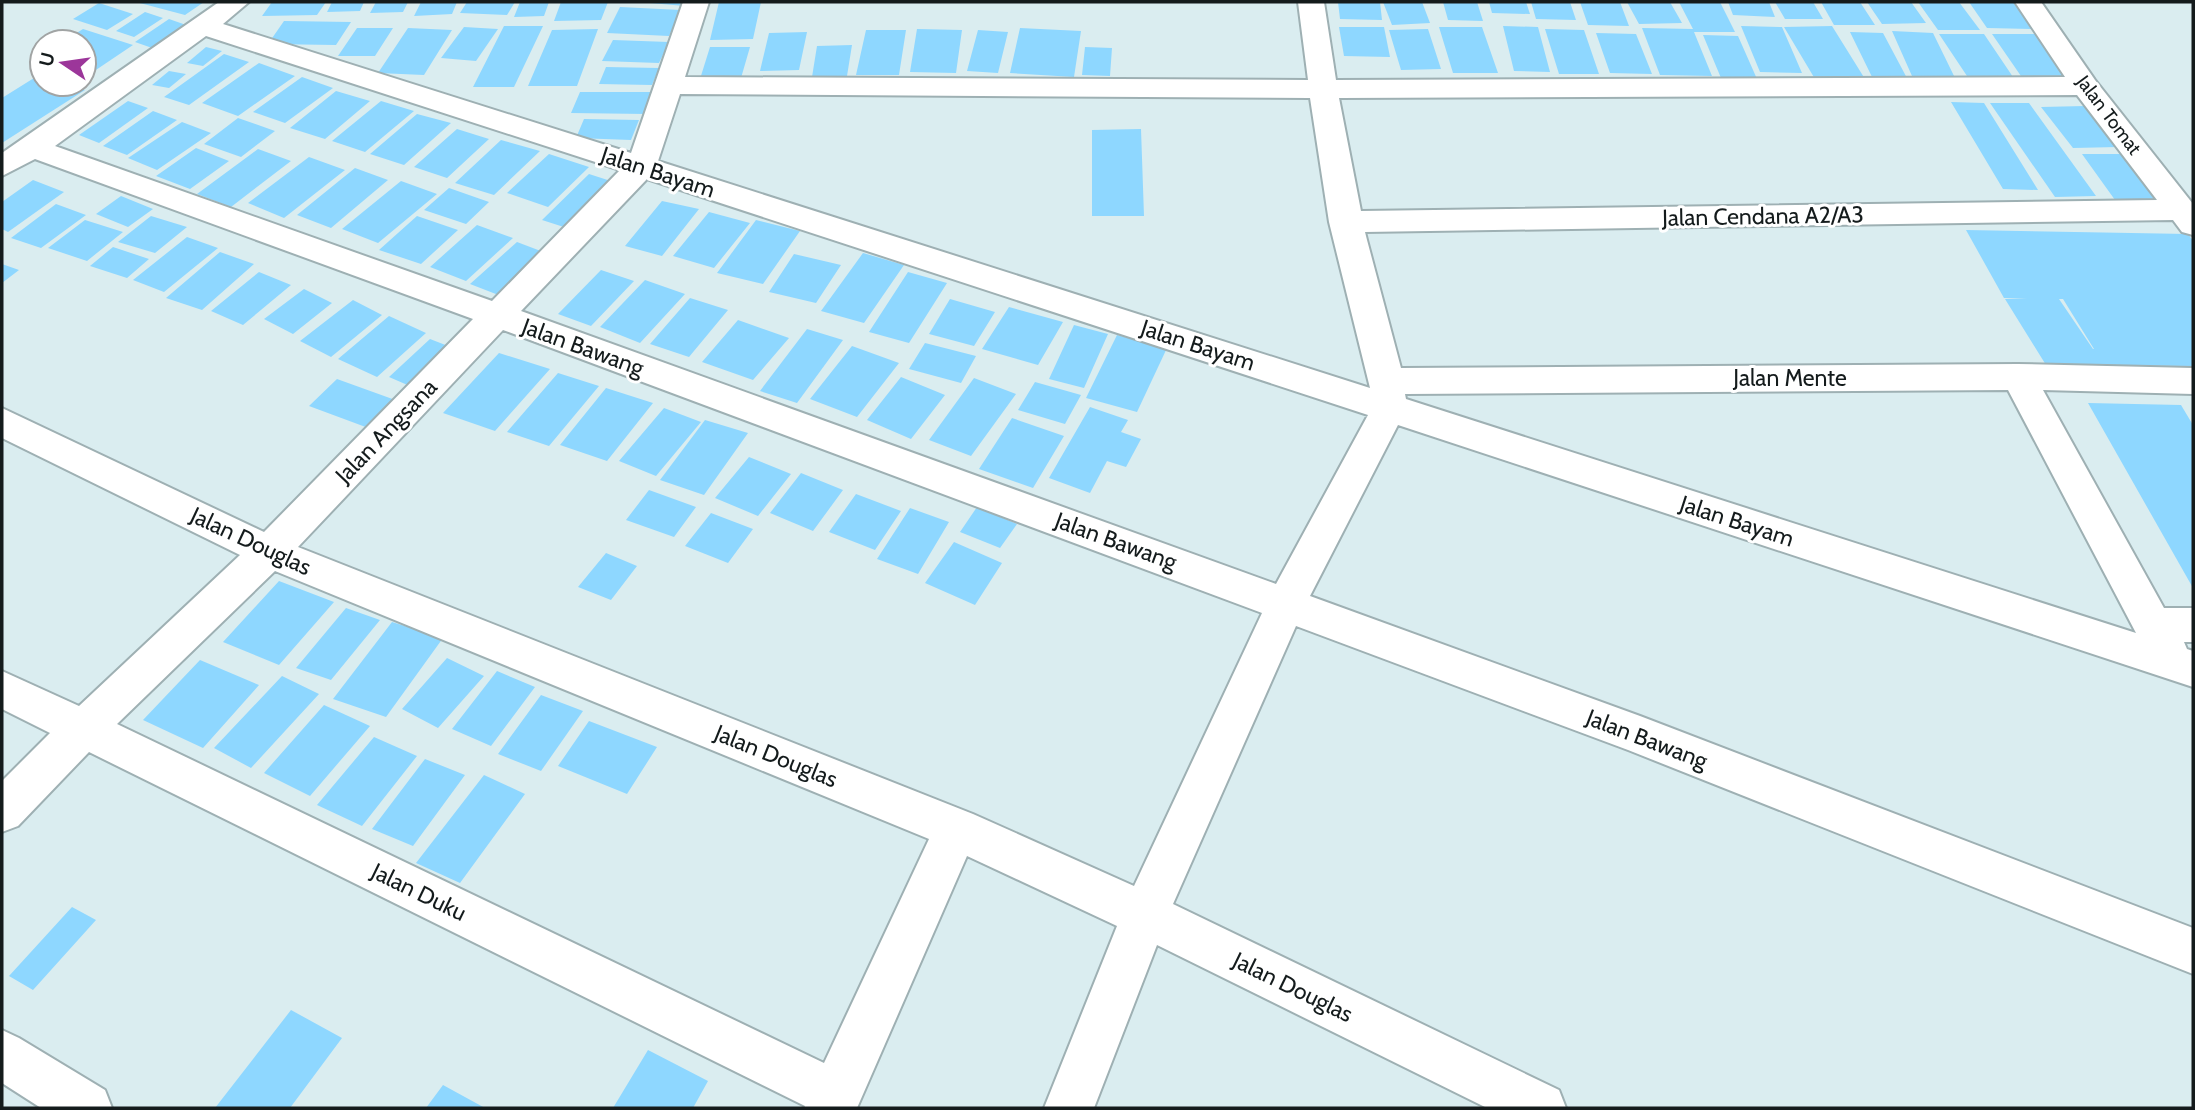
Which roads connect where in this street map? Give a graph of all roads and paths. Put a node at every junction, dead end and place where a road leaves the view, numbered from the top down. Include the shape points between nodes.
1 (236, 2) edge
2 (695, 2) edge
3 (1311, 2) edge
4 (2028, 2) edge
5 (2062, 2) edge
6 (201, 26) junction
7 (2045, 29) junction
8 (668, 85) junction
9 (2085, 86) junction
10 (1322, 89) junction
11 (32, 148) junction
12 (2, 166) edge
13 (641, 167) junction
14 (2187, 218) edge
15 (1345, 222) junction
16 (496, 315) junction
17 (2018, 377) junction
18 (2193, 381) edge
19 (1388, 395) junction
20 (2, 422) edge
21 (270, 552) junction
22 (1286, 604) junction
23 (2151, 625) junction
24 (2193, 625) edge
25 (2183, 665) edge
26 (2, 689) edge
27 (83, 729) junction
28 (2, 811) edge
29 (957, 829) junction
30 (1145, 915) junction
31 (2193, 951) edge
32 (2, 1055) edge
33 (833, 1101) edge
34 (87, 1108) edge
35 (1069, 1108) edge
36 (1541, 1108) edge

1 - 6 street
2 - 8 street, Jalan Angsana
3 - 10 street
4 - 7 street, Jalan Tomat
5 - 7 street
6 - 11 street
6 - 13 street, Jalan Bayam
7 - 9 street, Jalan Tomat
8 - 10 street
8 - 13 street, Jalan Angsana
9 - 10 street
9 - 14 street, Jalan Tomat
10 - 15 street
11 - 12 street
11 - 16 street, Jalan Bawang
13 - 16 street, Jalan Angsana
13 - 19 street, Jalan Bayam
14 - 15 street, Jalan Cendana A2/A3
15 - 19 street
16 - 21 street, Jalan Angsana
16 - 22 street, Jalan Bawang
17 - 18 street, Jalan Mente
17 - 19 street, Jalan Mente
17 - 23 street
19 - 22 street
19 - 25 street, Jalan Bayam
20 - 21 street, Jalan Douglas
21 - 27 street, Jalan Angsana
21 - 29 street, Jalan Douglas
22 - 30 street
22 - 31 street, Jalan Bawang via 1640,735
23 - 24 street
23 - 25 street
26 - 27 street, Jalan Duku
27 - 28 street, Jalan Angsana
27 - 33 street, Jalan Duku
29 - 30 street, Jalan Douglas
29 - 33 street
30 - 35 street
30 - 36 street, Jalan Douglas
32 - 34 street

